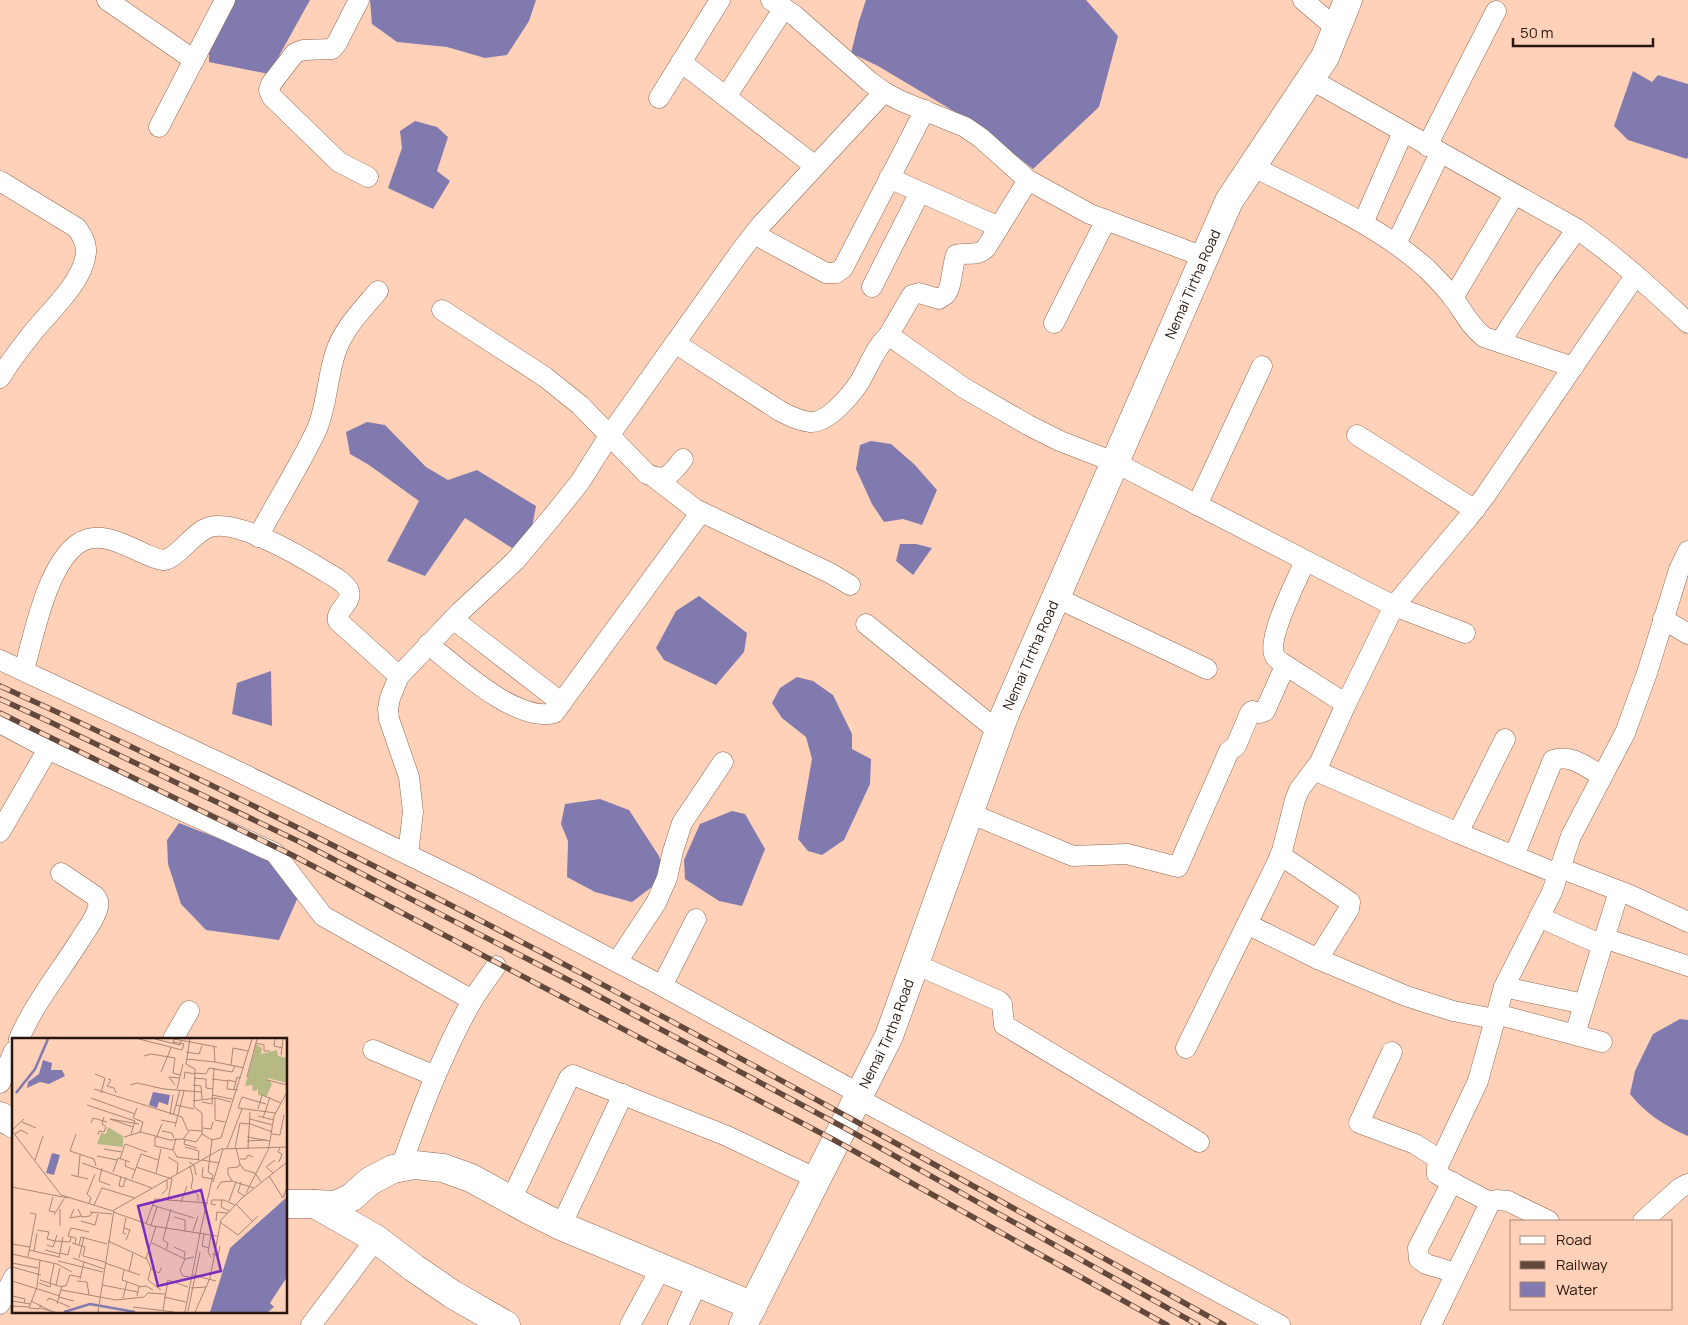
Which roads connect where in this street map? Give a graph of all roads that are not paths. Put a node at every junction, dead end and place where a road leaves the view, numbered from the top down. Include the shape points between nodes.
1 (106, 0) edge
2 (224, 0) edge
3 (359, 0) edge
4 (720, 0) edge
5 (1302, 0) edge
6 (1348, 0) edge
7 (778, 3) edge
8 (1496, 11) dead end
9 (1336, 29) junction
10 (194, 60) junction
11 (681, 62) junction
12 (1310, 79) junction
13 (884, 92) junction
14 (726, 97) junction
15 (659, 98) dead end
16 (925, 110) junction
17 (159, 127) dead end
18 (1402, 132) junction
19 (1434, 149) junction
20 (815, 166) junction
21 (1252, 166) junction
22 (368, 177) dead end
23 (890, 178) junction
24 (1028, 180) junction
25 (2, 186) edge
26 (920, 192) junction
27 (1514, 195) junction
28 (1106, 220) junction
29 (1363, 223) junction
30 (999, 227) junction
31 (1577, 229) junction
32 (754, 234) junction
33 (1396, 244) junction
34 (1204, 257) junction
35 (1635, 276) junction
36 (872, 287) dead end
37 (378, 291) dead end
38 (1453, 298) junction
39 (442, 310) dead end
40 (1688, 322) edge
41 (1054, 323) dead end
42 (888, 336) junction
43 (1500, 342) junction
44 (674, 343) junction
45 (1262, 366) dead end
46 (1573, 367) junction
47 (0, 378) edge
48 (1357, 435) dead end
49 (609, 436) junction
50 (684, 459) dead end
51 (1114, 462) junction
52 (655, 478) junction
53 (1197, 505) junction
54 (1475, 510) junction
55 (701, 512) junction
56 (258, 537) junction
57 (1688, 551) edge
58 (1305, 560) junction
59 (850, 585) dead end
60 (1055, 597) junction
61 (1394, 606) junction
62 (453, 619) junction
63 (1663, 619) junction
64 (866, 624) dead end
65 (1465, 633) dead end
66 (1688, 634) edge
67 (428, 644) junction
68 (0, 660) edge
69 (1285, 666) junction
70 (1207, 669) dead end
71 (24, 670) junction
72 (399, 676) junction
73 (562, 703) junction
74 (1346, 704) junction
75 (0, 723) edge
76 (998, 731) junction
77 (1505, 739) dead end
78 (48, 749) junction
79 (722, 762) dead end
80 (1314, 770) junction
81 (1602, 776) junction
82 (969, 813) junction
83 (0, 832) edge
84 (1458, 833) junction
85 (408, 854) junction
86 (1280, 855) junction
87 (1514, 856) junction
88 (1559, 871) junction
89 (61, 873) dead end
90 (1619, 891) junction
91 (1539, 917) junction
92 (696, 919) dead end
93 (1688, 922) edge
94 (1247, 924) junction
95 (1603, 941) junction
96 (1318, 959) junction
97 (617, 962) junction
98 (915, 964) junction
99 (496, 966) dead end
100 (1688, 966) edge
101 (662, 986) junction
102 (1504, 987) junction
103 (472, 1000) junction
104 (1584, 1004) junction
105 (189, 1011) dead end
106 (1495, 1017) junction
107 (1575, 1034) junction
108 (20, 1038) edge
109 (174, 1038) edge
110 (1602, 1042) dead end
111 (1186, 1048) dead end
112 (373, 1050) dead end
113 (1392, 1052) dead end
114 (12, 1056) edge
115 (435, 1076) junction
116 (0, 1083) edge
117 (623, 1094) junction
118 (858, 1096) junction
119 (0, 1116) edge
120 (12, 1123) edge
121 (1199, 1142) dead end
122 (1440, 1160) junction
123 (401, 1167) junction
124 (817, 1179) junction
125 (1452, 1182) junction
126 (1688, 1184) edge
127 (512, 1200) junction
128 (1488, 1202) junction
129 (288, 1204) edge
130 (315, 1204) junction
131 (1547, 1220) edge
132 (1645, 1220) edge
133 (561, 1226) junction
134 (376, 1239) junction
135 (661, 1268) junction
136 (1456, 1274) junction
137 (12, 1281) edge
138 (697, 1284) junction
139 (0, 1304) edge
140 (748, 1315) edge
141 (311, 1325) edge
142 (506, 1325) edge
143 (630, 1325) edge
144 (678, 1325) edge
145 (1280, 1325) edge
146 (1431, 1325) edge

1 - 10 street
2 - 10 street
3 - 22 street via 332,49 295,53 269,90 272,97 339,162
4 - 11 street
5 - 9 street
6 - 9 street, Nemai Tirtha Road
7 - 13 street
7 - 14 street
8 - 19 street
9 - 12 street, Nemai Tirtha Road via 1325,58
10 - 17 street
11 - 14 street
11 - 15 street
12 - 18 street
12 - 21 street, Nemai Tirtha Road
13 - 16 street
13 - 20 street
14 - 20 street
16 - 23 street
16 - 24 street via 965,127
18 - 19 street
18 - 29 street
19 - 27 street
19 - 33 street
20 - 32 street
21 - 29 street
21 - 34 street, Nemai Tirtha Road via 1229,201
23 - 26 street
23 - 32 street via 843,268 836,273 826,273
24 - 28 street
24 - 30 street
25 - 47 street via 77,228 84,239 86,252 81,270 70,288 8,363
26 - 30 street
26 - 36 street
27 - 31 street
27 - 38 street
28 - 34 street
28 - 41 street
29 - 33 street
30 - 42 street via 981,252 956,256 946,294 939,299 919,293 912,295
31 - 35 street
31 - 43 street
32 - 44 street
33 - 38 street via 1428,270
34 - 51 street, Nemai Tirtha Road
35 - 40 street
35 - 46 street
37 - 56 street via 341,340 317,428
38 - 43 street via 1472,328 1484,337
39 - 49 street via 545,377
42 - 44 street via 880,343 864,375 841,404 825,419 811,422 780,411
42 - 51 street via 964,388 1028,425
43 - 46 street
44 - 49 street
45 - 53 street
46 - 54 street
48 - 54 street
49 - 52 street via 638,466
49 - 62 street via 580,482 515,561
50 - 52 street via 671,474
51 - 53 street
51 - 60 street, Nemai Tirtha Road
52 - 55 street
53 - 58 street
54 - 61 street
55 - 59 street
55 - 73 street
56 - 71 street via 237,529 210,527 164,560 104,538 89,538 78,544 57,567
56 - 72 street via 276,543 343,584 349,597 338,621
57 - 63 street
58 - 61 street
58 - 69 street via 1276,628 1274,656
60 - 70 street
60 - 76 street, Nemai Tirtha Road
61 - 65 street
61 - 74 street
62 - 67 street
62 - 73 street
63 - 66 street
63 - 81 street via 1625,734
64 - 76 street
67 - 72 street
67 - 73 street via 482,687 523,710 546,715 554,713
68 - 71 street
69 - 74 street
69 - 82 street via 1265,711 1250,713 1236,746 1228,751 1178,867 1127,854 1074,856
71 - 85 street
72 - 85 street via 388,709 409,778 413,812
74 - 80 street
75 - 78 street
76 - 82 street, Nemai Tirtha Road
77 - 84 street
78 - 83 street
78 - 103 street via 275,853 323,916
79 - 97 street via 682,823 656,903
80 - 84 street
80 - 86 street via 1294,800
81 - 87 street via 1572,759 1553,760
81 - 88 street via 1571,836
82 - 98 street, Nemai Tirtha Road
84 - 87 street
85 - 97 street
86 - 94 street
86 - 96 street via 1350,902 1349,909
87 - 88 street
88 - 90 street
88 - 91 street
89 - 108 street via 95,896 98,906
90 - 93 street
90 - 95 street
91 - 95 street
91 - 102 street
92 - 101 street
94 - 96 street
94 - 111 street
95 - 100 street
95 - 104 street
96 - 106 street via 1426,1004
97 - 101 street
98 - 118 street, Nemai Tirtha Road via 889,1036
98 - 121 street via 999,1001 1004,1025
99 - 103 street
101 - 118 street
102 - 104 street
102 - 106 street
103 - 115 street
104 - 107 street
105 - 109 street
106 - 107 street
106 - 122 street via 1478,1081
107 - 110 street
112 - 115 street
113 - 122 street via 1359,1123 1415,1144
114 - 116 street
115 - 123 street
117 - 124 street via 727,1136
117 - 127 street via 573,1075 569,1078
117 - 133 street
118 - 124 street, Nemai Tirtha Road
118 - 145 street
119 - 120 street
122 - 125 street via 1438,1174
123 - 127 street via 443,1168 471,1178
123 - 130 street via 370,1181 352,1197 336,1205
124 - 140 street, Nemai Tirtha Road
125 - 128 street
125 - 136 street via 1418,1248 1418,1258
126 - 132 street
127 - 133 street
128 - 131 street via 1508,1201
128 - 136 street
129 - 130 street
130 - 134 street
133 - 135 street
134 - 141 street
134 - 142 street via 452,1294
135 - 138 street
135 - 143 street
136 - 146 street
137 - 139 street
138 - 140 street
138 - 144 street

